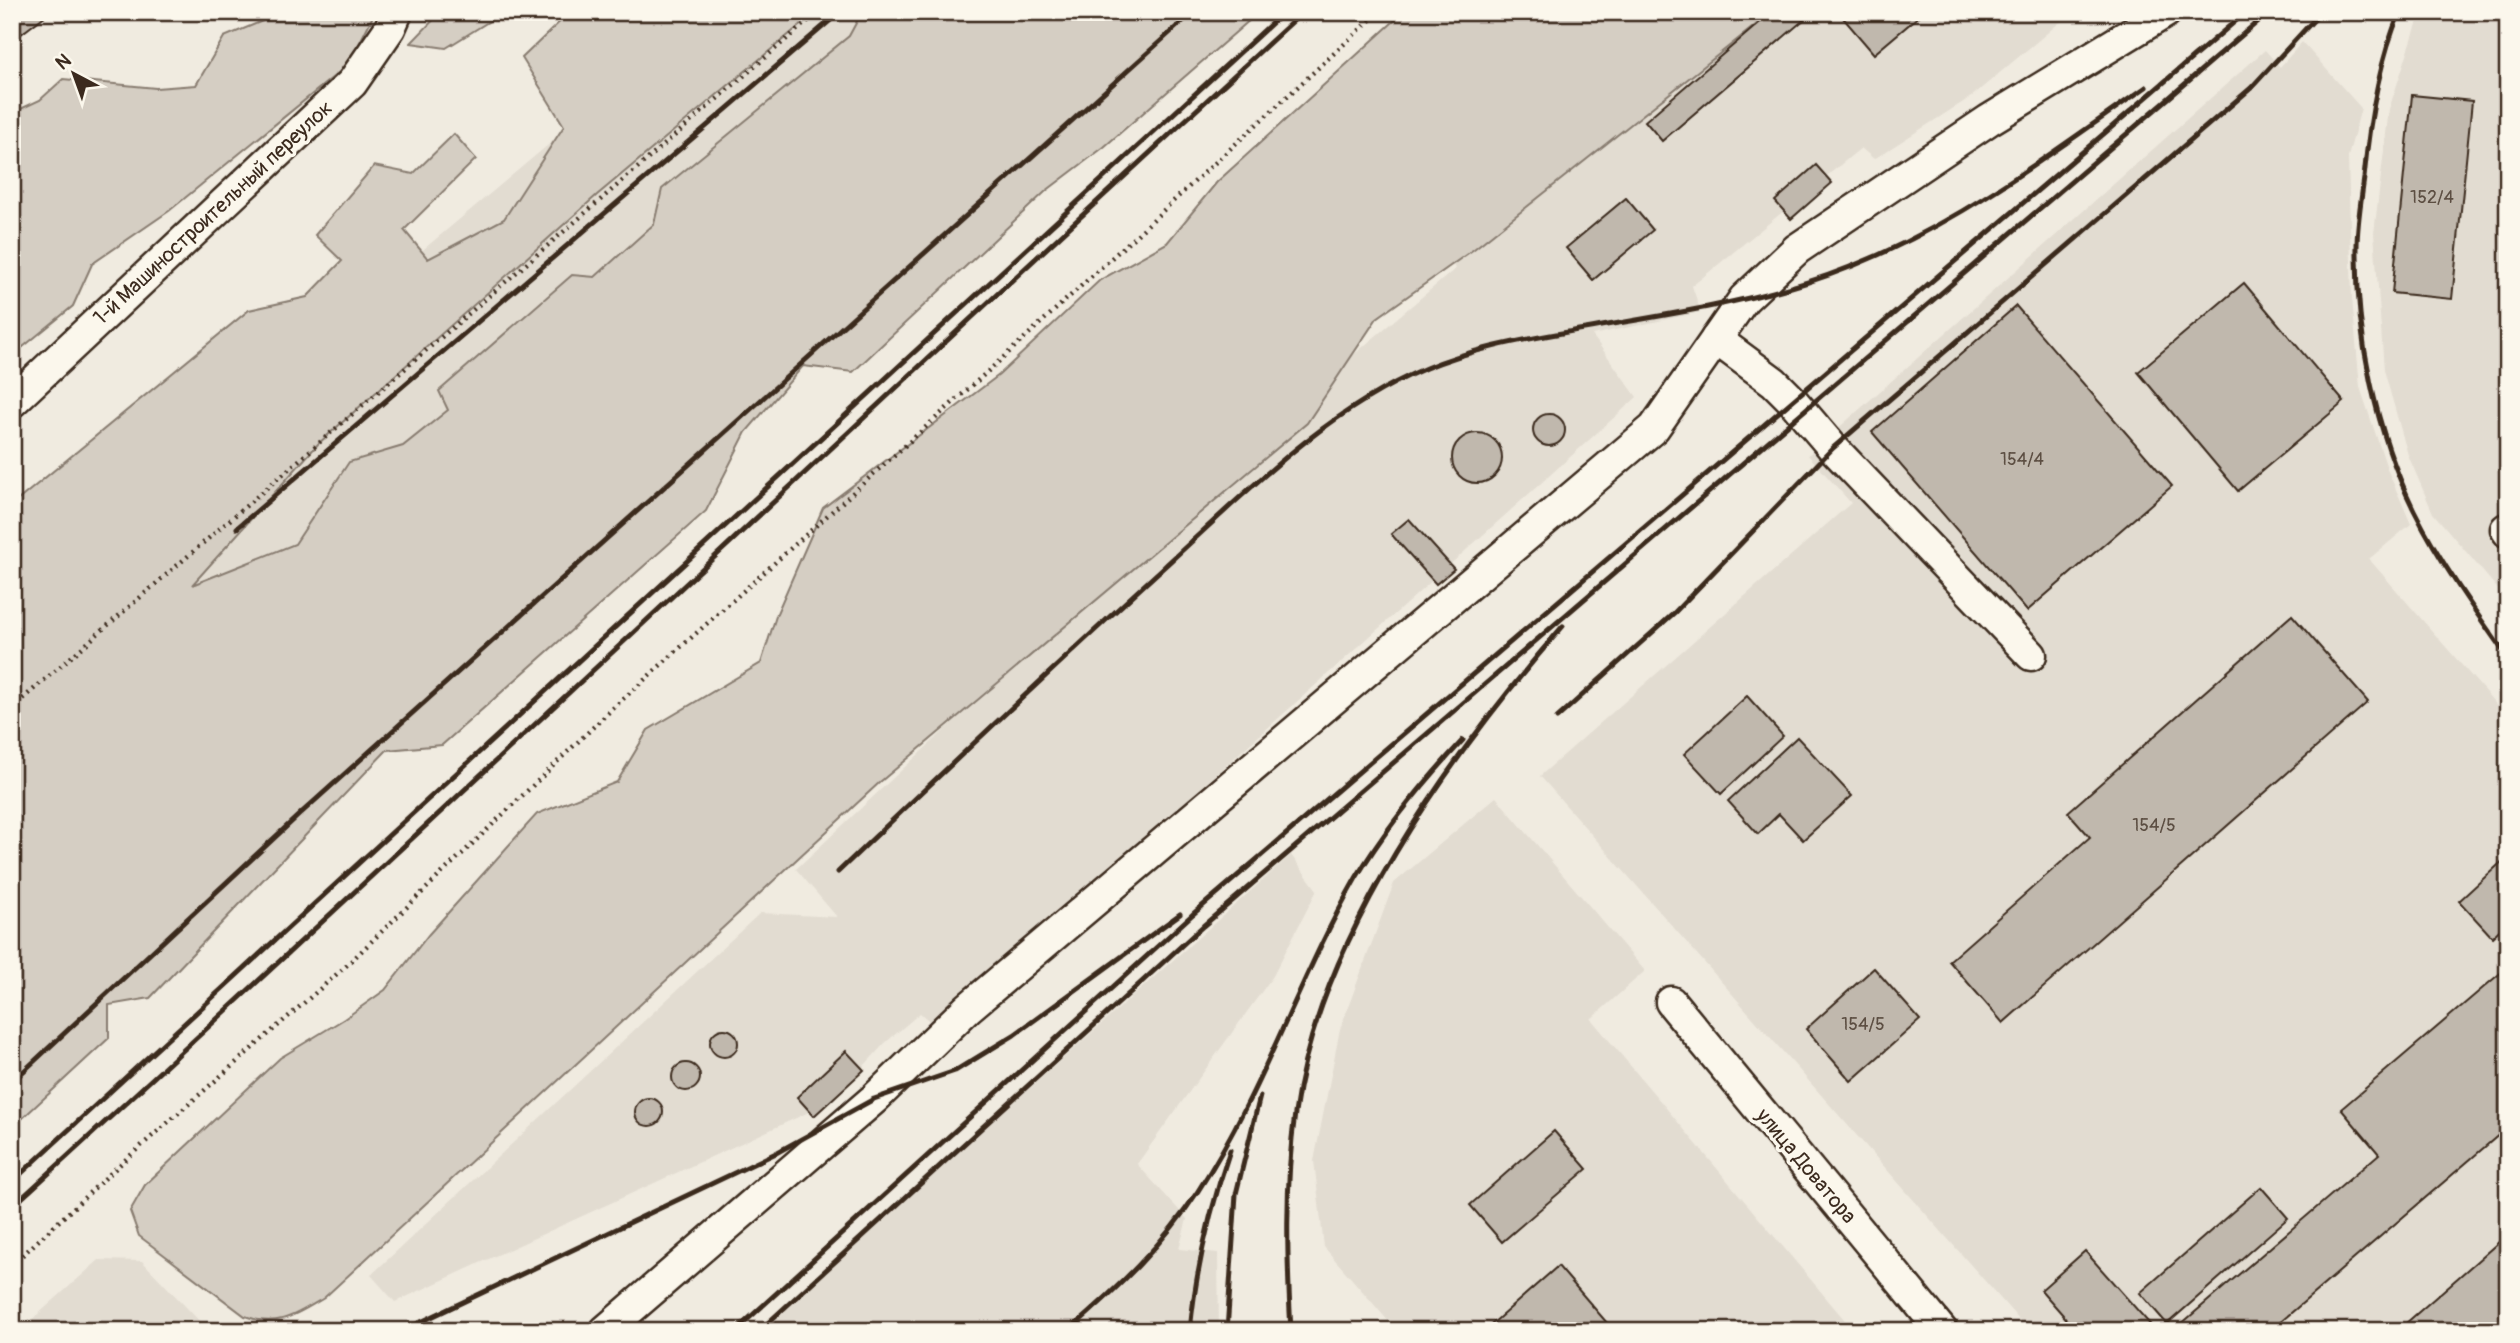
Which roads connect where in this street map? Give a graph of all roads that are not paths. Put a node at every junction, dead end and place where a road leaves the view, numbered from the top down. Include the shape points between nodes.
1 (397, 12) edge
2 (2166, 12) edge
3 (1716, 339) junction
4 (12, 402) edge
5 (2031, 655) dead end
6 (1671, 1002) dead end
7 (605, 1331) edge
8 (1942, 1331) edge

1 - 4 street, 1-й Машиностроительный переулок via 352,83
2 - 3 street via 1989,120 1797,249 1744,299
3 - 5 street via 1792,400 1833,449
3 - 7 street via 1654,428 968,1008 874,1099
6 - 8 street, улица Доватора

